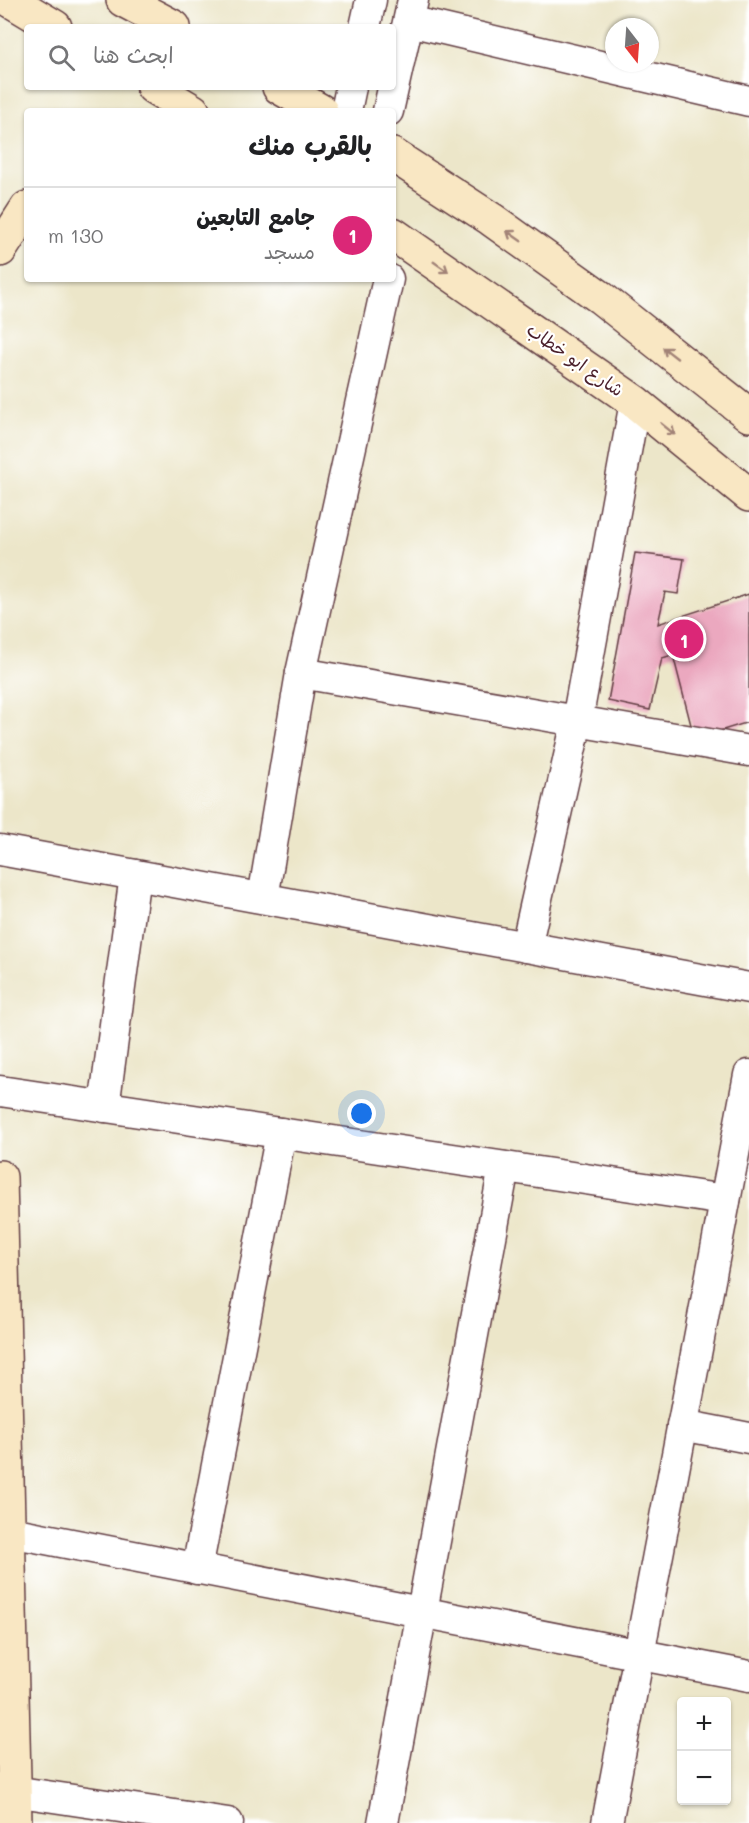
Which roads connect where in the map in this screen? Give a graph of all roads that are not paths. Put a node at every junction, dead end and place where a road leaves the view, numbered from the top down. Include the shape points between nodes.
1 (10, 0) edge
2 (123, 0) edge
3 (371, 0) edge
4 (411, 11) edge
5 (50, 24) edge
6 (168, 24) edge
7 (366, 24) edge
8 (396, 76) edge
9 (158, 90) edge
10 (284, 90) edge
11 (350, 90) edge
12 (393, 90) edge
13 (749, 101) edge
14 (188, 108) edge
15 (316, 108) edge
16 (347, 108) edge
17 (389, 108) edge
18 (396, 157) edge
19 (24, 213) edge
20 (396, 244) edge
21 (0, 250) edge
22 (387, 282) edge
23 (636, 402) junction
24 (749, 415) edge
25 (749, 495) edge
26 (301, 673) junction
27 (576, 721) junction
28 (749, 751) edge
29 (0, 850) edge
30 (135, 875) junction
31 (263, 898) junction
32 (526, 947) junction
33 (749, 988) edge
34 (749, 1075) edge
35 (0, 1091) edge
36 (104, 1107) junction
37 (281, 1133) junction
38 (504, 1167) junction
39 (0, 1177) edge
40 (725, 1200) junction
41 (682, 1425) junction
42 (749, 1438) edge
43 (10, 1532) junction
44 (197, 1569) junction
45 (422, 1612) junction
46 (638, 1654) junction
47 (749, 1676) edge
48 (13, 1791) junction
49 (15, 1823) edge
50 (228, 1823) edge
51 (382, 1823) edge
52 (607, 1823) edge

1 - 5 main road
2 - 6 main road
3 - 7 street
4 - 8 street
4 - 13 street
9 - 14 main road
10 - 15 main road
11 - 16 street
12 - 17 street
24 -> 18 main road via 600,297
19 - 21 main road
20 -> 23 main road, شارع ابو خطاب
22 - 26 street
23 -> 25 main road, شارع ابو خطاب
23 - 27 street
26 - 27 street
26 - 31 street
27 - 28 street
27 - 32 street
29 - 30 street
30 - 31 street
30 - 36 street
31 - 32 street
32 - 33 street
34 - 40 street
35 - 36 street
36 - 37 street
37 - 38 street
37 - 44 street
38 - 40 street
38 - 45 street
39 - 43 main road
40 - 41 street
41 - 42 street
41 - 46 street
43 - 44 street
43 - 48 main road
44 - 45 street
45 - 46 street
45 - 51 street
46 - 47 street
46 - 52 street
48 - 49 main road
48 - 50 street

